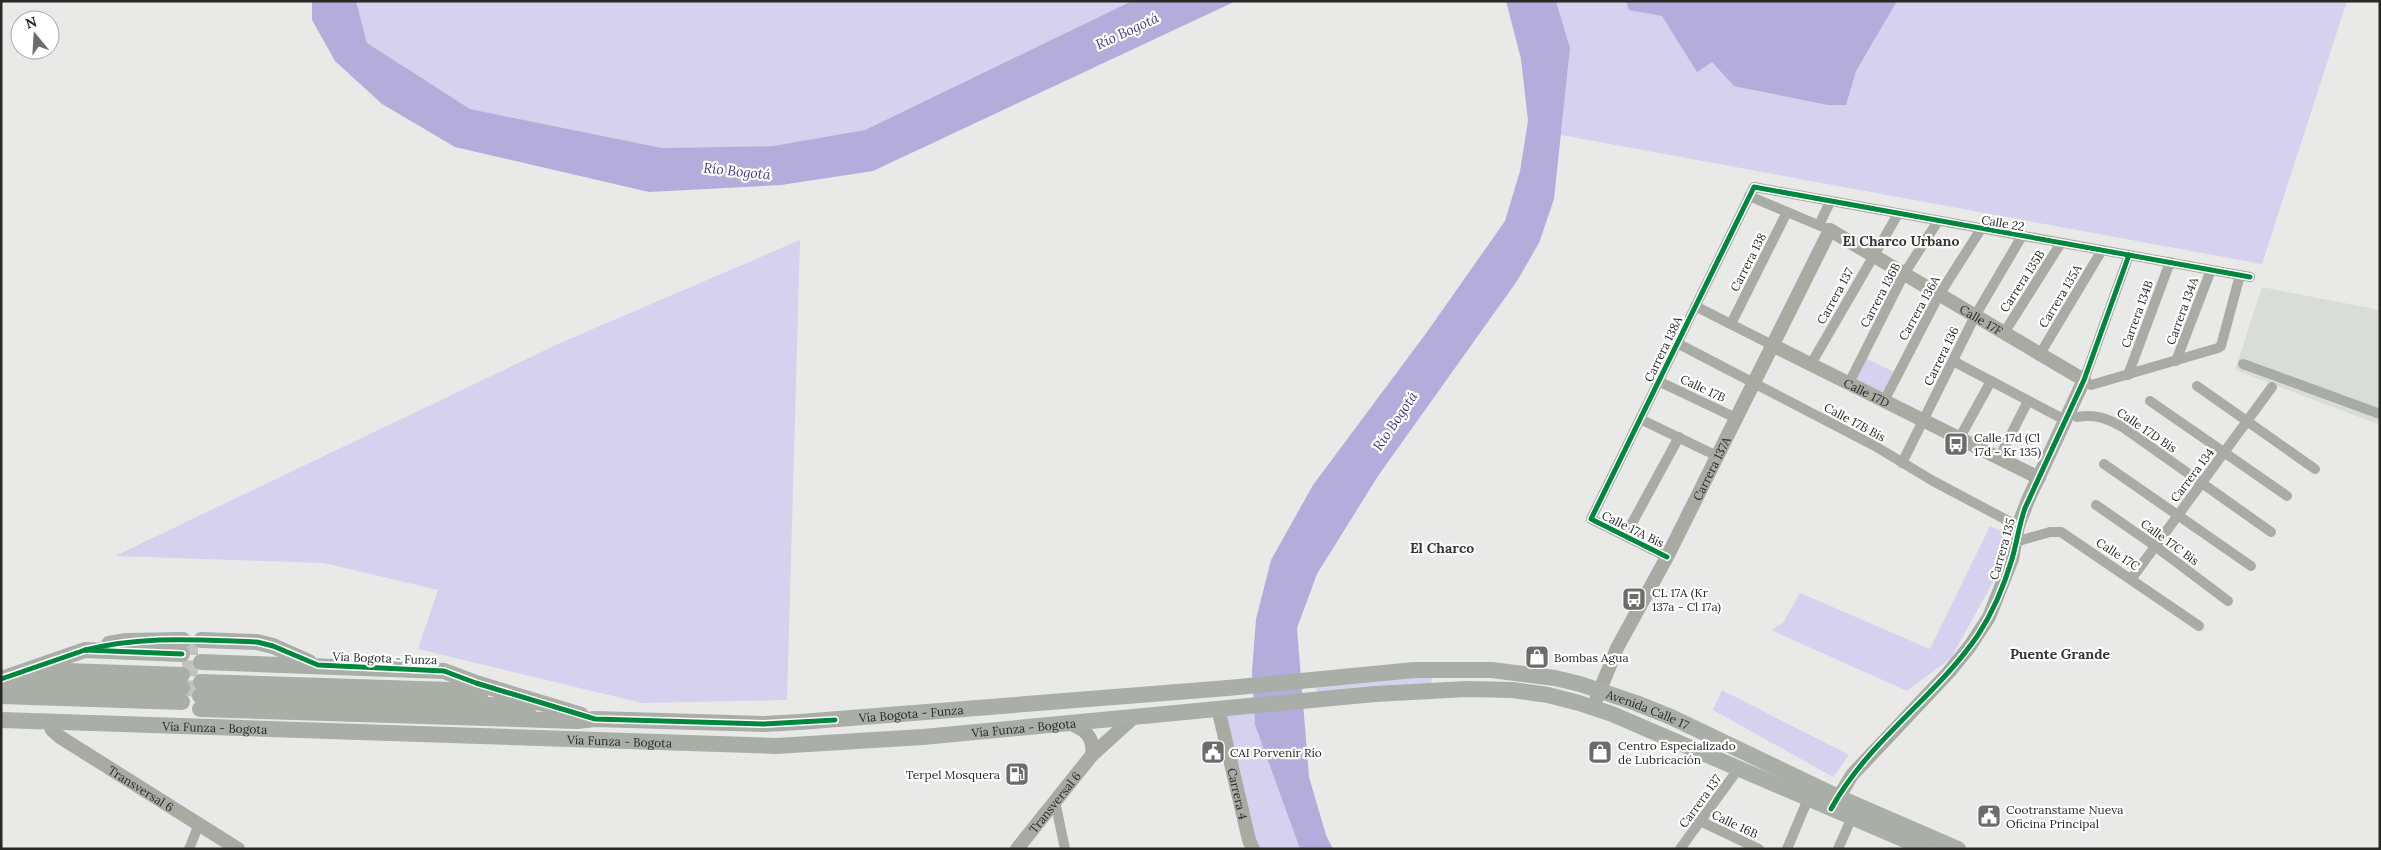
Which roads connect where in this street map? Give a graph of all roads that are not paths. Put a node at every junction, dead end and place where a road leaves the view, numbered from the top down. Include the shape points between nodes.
1 (1751, 191) junction
2 (1830, 202) junction
3 (1787, 212) junction
4 (1898, 214) junction
5 (1938, 221) junction
6 (1824, 227) junction
7 (1981, 229) junction
8 (2022, 236) junction
9 (2062, 243) junction
10 (2102, 250) junction
11 (1872, 255) junction
12 (2129, 255) junction
13 (2170, 262) junction
14 (2210, 270) junction
15 (1904, 274) junction
16 (1939, 295) junction
17 (1695, 306) junction
18 (1975, 316) junction
19 (1731, 324) junction
20 (2004, 333) junction
21 (1677, 343) junction
22 (1772, 345) junction
23 (2221, 346) joint
24 (2040, 354) junction
25 (1953, 361) junction
26 (2176, 361) junction
27 (1811, 364) junction
28 (2243, 364) dead end
29 (2128, 375) junction
30 (2084, 380) junction
31 (1658, 381) junction
32 (1991, 381) junction
33 (1754, 383) junction
34 (1848, 383) junction
35 (2197, 386) dead end
36 (2272, 387) dead end
37 (2028, 400) junction
38 (1884, 401) junction
39 (2150, 401) dead end
40 (2380, 414) edge
41 (1736, 418) junction
42 (1640, 419) junction
43 (2071, 419) junction
44 (1923, 420) junction
45 (2246, 421) junction
46 (1678, 438) junction
47 (1959, 439) junction
48 (2225, 451) junction
49 (1717, 456) junction
50 (1999, 458) junction
51 (1902, 463) junction
52 (2104, 464) dead end
53 (2315, 469) dead end
54 (2038, 478) junction
55 (2202, 484) junction
56 (2287, 496) dead end
57 (2096, 505) dead end
58 (2178, 514) junction
59 (1591, 519) joint
60 (2018, 526) junction
61 (2271, 532) dead end
62 (1624, 536) junction
63 (2015, 542) junction
64 (2155, 546) junction
65 (1666, 557) junction
66 (2251, 566) dead end
67 (2132, 578) junction
68 (2228, 601) dead end
69 (2199, 626) dead end
70 (85, 650) junction
71 (56, 660) junction
72 (318, 666) junction
73 (30, 669) junction
74 (1449, 669) junction
75 (182, 675) junction
76 (201, 675) junction
77 (456, 676) junction
78 (6, 679) edge
79 (1314, 679) joint
80 (476, 683) junction
81 (1, 689) edge
82 (1600, 689) junction
83 (1449, 690) junction
84 (502, 691) junction
85 (1, 696) edge
86 (522, 698) junction
87 (1, 702) edge
88 (552, 706) junction
89 (1235, 707) joint
90 (1593, 707) junction
91 (1218, 708) junction
92 (1135, 716) junction
93 (587, 717) junction
94 (1, 720) edge
95 (835, 720) junction
96 (49, 722) junction
97 (1066, 723) junction
98 (836, 743) junction
99 (1092, 755) junction
100 (1739, 768) junction
101 (1808, 798) junction
102 (1055, 801) junction
103 (1835, 803) junction
104 (1852, 817) junction
105 (1700, 821) junction
106 (200, 824) junction
107 (1250, 846) edge
108 (189, 849) edge
109 (238, 849) edge
110 (1017, 849) edge
111 (1065, 849) edge
112 (1680, 849) edge
113 (1759, 849) edge
114 (1787, 849) edge
115 (1838, 849) edge
116 (1926, 849) edge
117 (1958, 849) edge

1 - 2 street, Calle 22
1 - 3 street, Calle 17F
1 - 17 street, Carrera 138A
2 - 4 street, Calle 22
2 - 6 street
3 - 6 street, Calle 17F
3 - 19 street, Carrera 138
4 - 5 street, Calle 22
4 - 11 street, Carrera 137
5 - 7 street, Calle 22
5 - 15 street, Carrera 136B
6 - 11 street, Calle 17F
6 - 22 street, Carrera 137A
7 - 8 street, Calle 22
7 - 16 street, Carrera 136A
8 - 9 street, Calle 22
8 - 18 street, Carrera 136
9 - 10 street, Calle 22
9 - 20 street, Carrera 135B
10 - 12 street, Calle 22
10 - 24 street, Carrera 135A
11 - 15 street, Calle 17F
11 - 27 street, Carrera 137
12 - 13 street, Calle 22
12 - 30 street, Carrera 135
13 - 14 street, Calle 22
13 - 29 street, Carrera 134B
14 - 23 street, Calle 22 via 2245,276
14 - 26 street, Carrera 134A
15 - 16 street, Calle 17F
15 - 34 street, Carrera 136B
16 - 18 street, Calle 17F
16 - 38 street, Carrera 136A
17 - 19 street, Calle 17D
17 - 21 street, Carrera 138A
18 - 20 street, Calle 17F
18 - 25 street, Carrera 136
19 - 22 street, Calle 17D
20 - 24 street, Calle 17F
21 - 31 street, Carrera 138A
21 - 33 street, Calle 17B Bis
22 - 27 street, Calle 17D
22 - 33 street, Carrera 137A
23 - 26 street, Calle 17F
24 - 30 street, Calle 17F
25 - 32 street
25 - 44 street, Carrera 136
26 - 29 street, Calle 17F
27 - 34 street, Calle 17D
28 - 40 street
29 - 30 street, Calle 17F via 2091,385
30 - 43 street, Carrera 135
31 - 41 street, Calle 17B
31 - 42 street, Carrera 138A
32 - 37 street
32 - 47 street
33 - 41 street, Carrera 137A
33 - 51 street, Calle 17B Bis
34 - 38 street, Calle 17D
35 - 45 street
36 - 45 street, Carrera 134
37 - 43 street
37 - 50 street
38 - 44 street, Calle 17D
39 - 48 street
41 - 49 street, Carrera 137A
42 - 46 street
42 - 59 street, Carrera 138A
43 - 54 street, Carrera 135
43 - 55 street, Calle 17D Bis via 2097,415 2108,418
44 - 47 street, Calle 17D
44 - 51 street, Carrera 136
45 - 48 street, Carrera 134
45 - 53 street
46 - 49 street
46 - 62 street
47 - 50 street, Calle 17D
48 - 55 street, Carrera 134
48 - 56 street
49 - 65 street, Carrera 137A
50 - 54 street, Calle 17D
51 - 60 street, Calle 17B Bis
52 - 58 street
54 - 60 street, Carrera 135
55 - 58 street, Carrera 134
55 - 61 street, Calle 17D Bis
57 - 64 street, Calle 17C Bis
58 - 64 street, Carrera 134
58 - 66 street
59 - 62 street, Calle 17A Bis
60 - 63 street, Carrera 135
62 - 65 street, Calle 17A Bis
63 - 67 street, Calle 17C via 2061,532
63 - 103 street, Carrera 135 via 1998,596 1979,634 1949,672 1852,775
64 - 67 street, Carrera 134
64 - 68 street, Calle 17C Bis
65 - 82 street, Carrera 137A via 1617,648
67 - 69 street, Calle 17C
70 - 71 main road
70 - 75 main road
70 - 75 main road via 106,644
71 - 73 main road
71 - 75 main road
72 - 76 main road, Vía Bogota - Funza
72 - 76 main road, Vía Bogota - Funza via 258,642
72 - 77 main road, Vía Bogota - Funza via 430,669
73 - 75 main road
73 - 78 main road
74 - 79 main road, Avenida Calle 17
74 - 82 main road, Avenida Calle 17 via 1492,670 1555,678
74 - 83 main road
75 - 78 main road
75 - 81 main road
75 - 85 main road
75 - 87 main road
76 - 77 main road, Vía Bogota - Funza
76 - 80 main road, Vía Bogota - Funza
76 - 84 main road, Vía Bogota - Funza
76 - 86 main road, Vía Bogota - Funza
76 - 88 main road, Vía Bogota - Funza
76 - 93 main road, Vía Bogota - Funza via 557,720
77 - 80 main road, Vía Bogota - Funza
79 - 95 main road, Vía Bogota - Funza
80 - 84 main road, Vía Bogota - Funza
82 - 90 street, Carrera 137A
82 - 103 main road, Avenida Calle 17 via 1671,717
83 - 89 main road, Avenida Calle 17
83 - 90 main road, Avenida Calle 17 via 1529,692
84 - 86 main road, Vía Bogota - Funza
86 - 88 main road, Vía Bogota - Funza
88 - 93 main road, Vía Bogota - Funza
89 - 91 main road, Vía Funza - Bogota
90 - 100 main road, Avenida Calle 17
91 - 92 main road, Vía Funza - Bogota
91 - 107 street, Carrera 4
92 - 97 main road, Vía Funza - Bogota
92 - 99 street, Transversal 6
93 - 95 main road, Vía Bogota - Funza via 764,724
94 - 96 main road, Vía Funza - Bogota
95 - 98 main road
96 - 98 main road, Vía Funza - Bogota via 776,746
96 - 106 street, Transversal 6 via 60,738
97 - 98 main road, Vía Funza - Bogota
97 - 99 street via 1085,731 1092,742
99 - 102 street, Transversal 6
100 - 101 main road, Avenida Calle 17
100 - 105 street, Carrera 137
101 - 103 main road, Avenida Calle 17
101 - 114 street
102 - 110 street, Transversal 6
102 - 111 street
103 - 104 main road, Avenida Calle 17
103 - 117 main road, Avenida Calle 17
104 - 115 street
104 - 116 main road, Avenida Calle 17
105 - 112 street, Carrera 137
105 - 113 street, Calle 16B
106 - 108 street
106 - 109 street, Transversal 6

